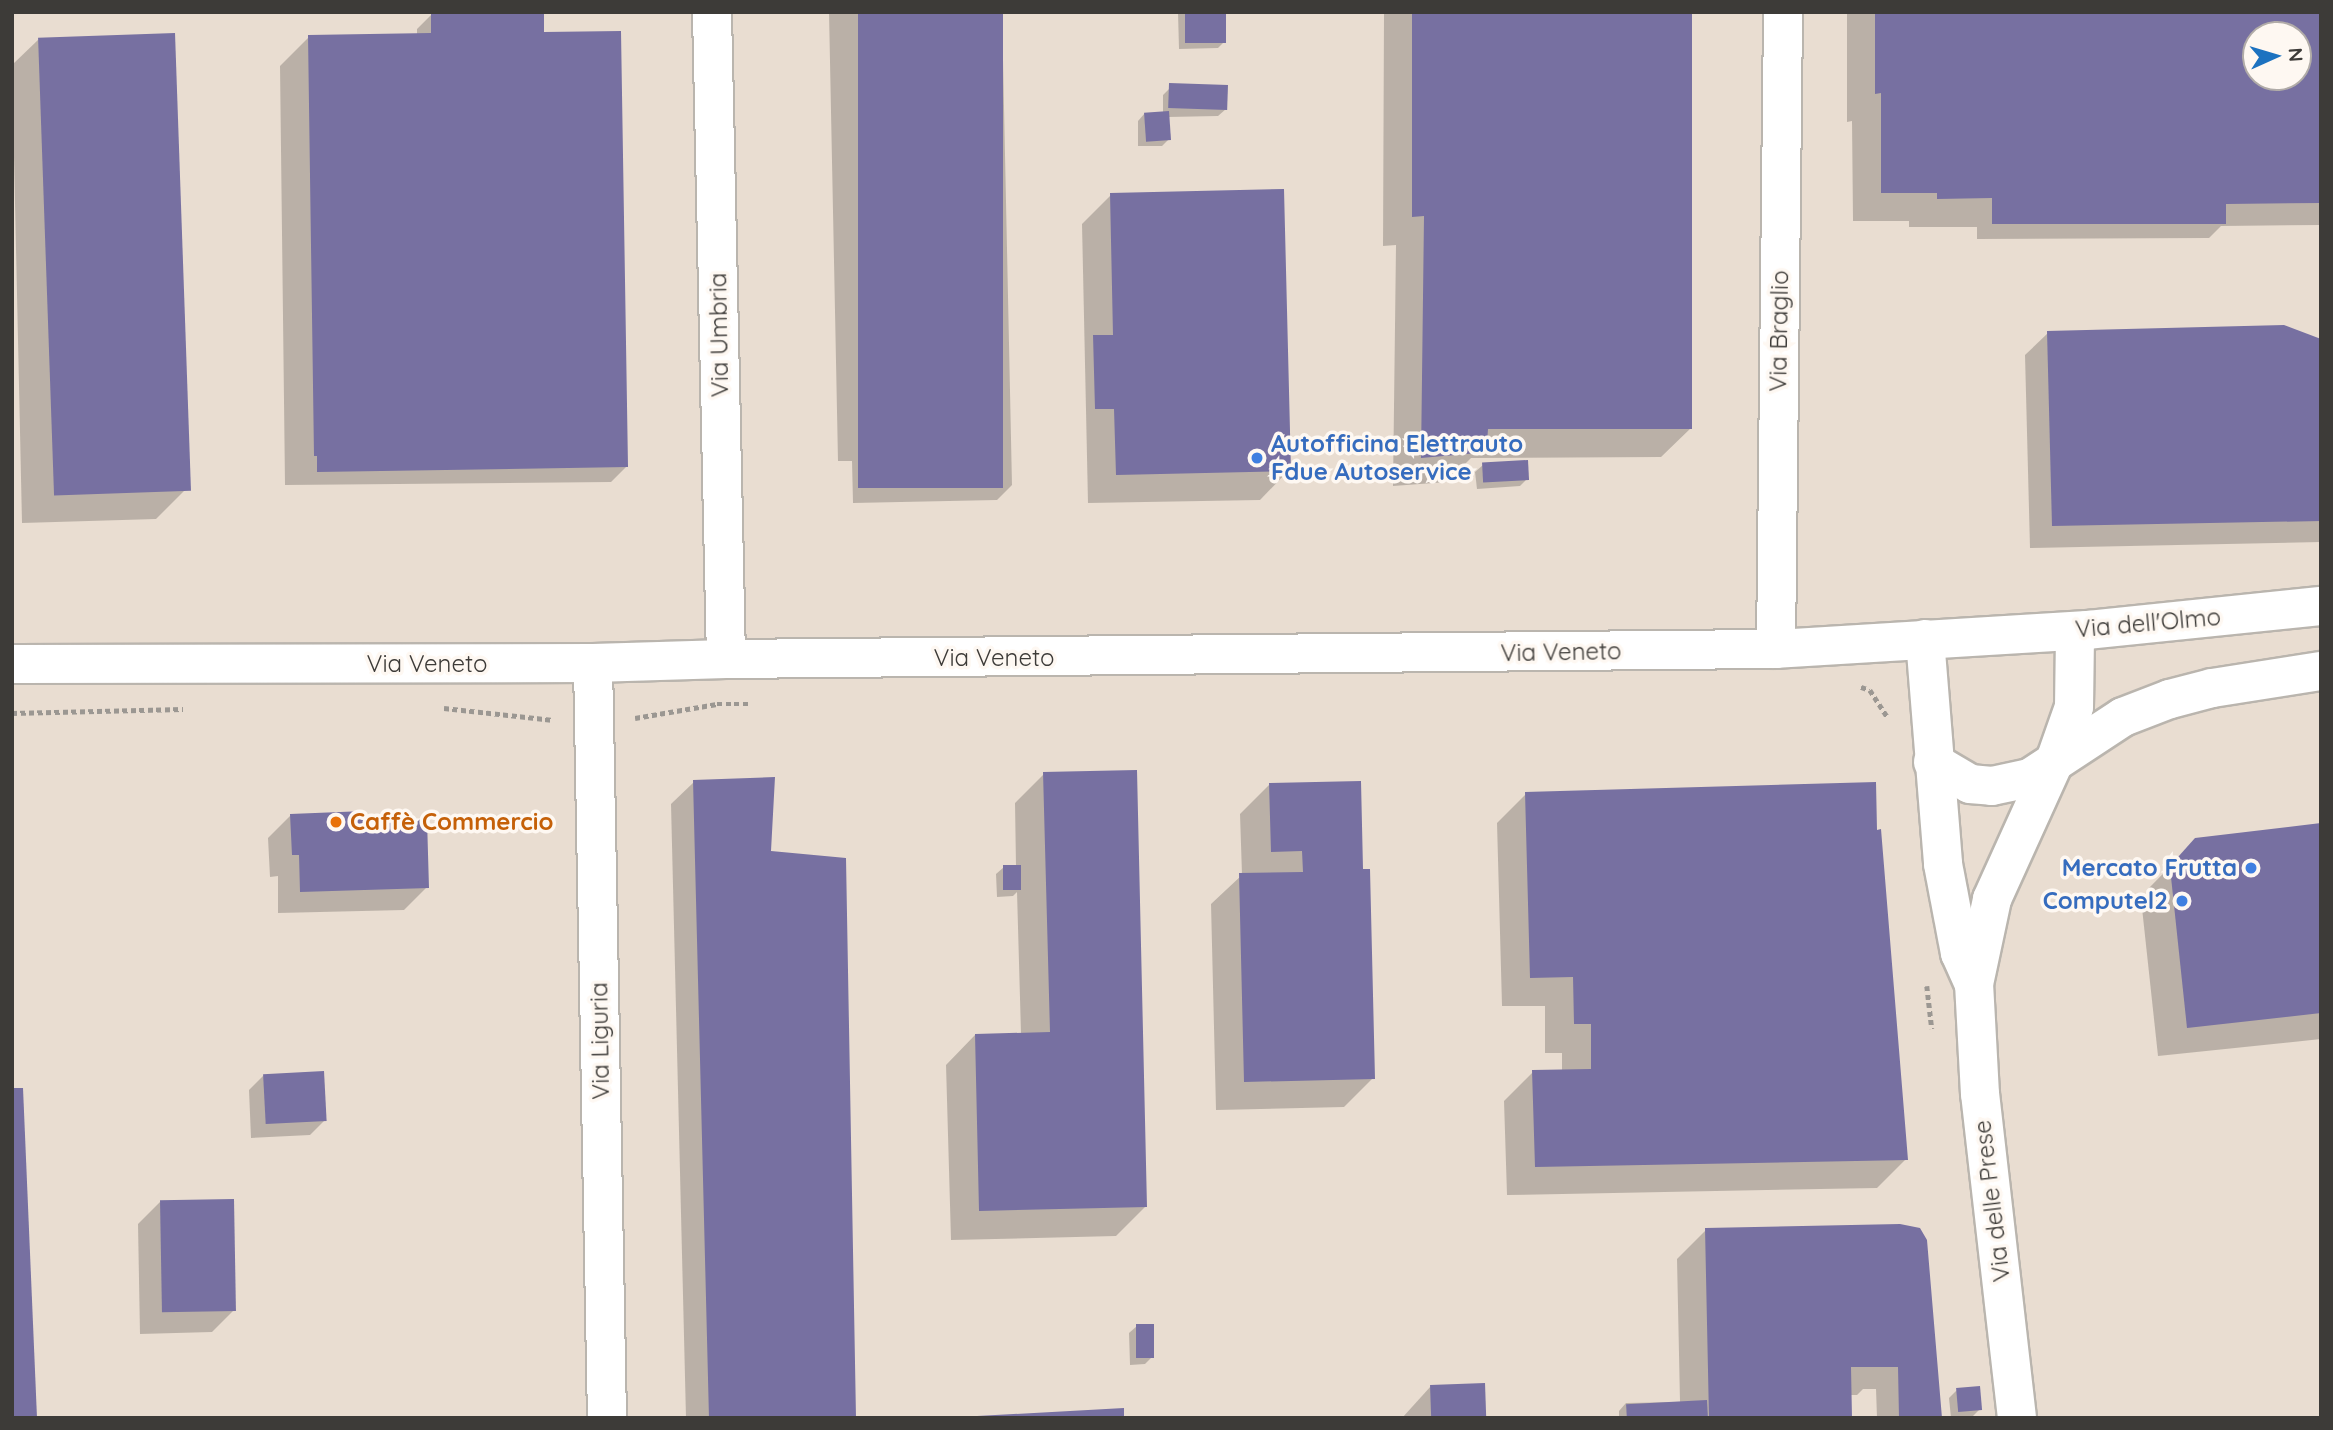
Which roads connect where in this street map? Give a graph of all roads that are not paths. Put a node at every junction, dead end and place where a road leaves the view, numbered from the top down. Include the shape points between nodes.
1 (712, 12) edge
2 (1783, 12) edge
3 (2321, 606) edge
4 (2075, 631) junction
5 (1975, 638) joint
6 (1925, 639) junction
7 (1776, 649) junction
8 (726, 659) junction
9 (593, 663) junction
10 (12, 664) edge
11 (2321, 671) edge
12 (2056, 758) junction
13 (1933, 762) junction
14 (1974, 984) junction
15 (607, 1418) edge
16 (2017, 1418) edge

1 - 8 street, Via Umbria
2 - 7 street, Via Braglio
3 - 4 street, Via dell'Olmo
4 - 5 street, Via dell'Olmo
4 - 12 street, Via delle Prese via 2074,707
5 - 6 street, Via Veneto
6 - 7 street, Via Veneto
6 - 13 street, Via delle Prese
7 - 8 street, Via Veneto
8 - 9 street, Via Veneto
9 - 10 street, Via Veneto
9 - 15 street, Via Liguria
11 - 12 street via 2170,699 2123,717
12 - 13 street via 2031,778 1992,786 1970,784
12 - 14 street, Via delle Prese via 1992,899
13 - 14 street, Via delle Prese via 1952,922
14 - 16 street, Via delle Prese via 1980,1103

